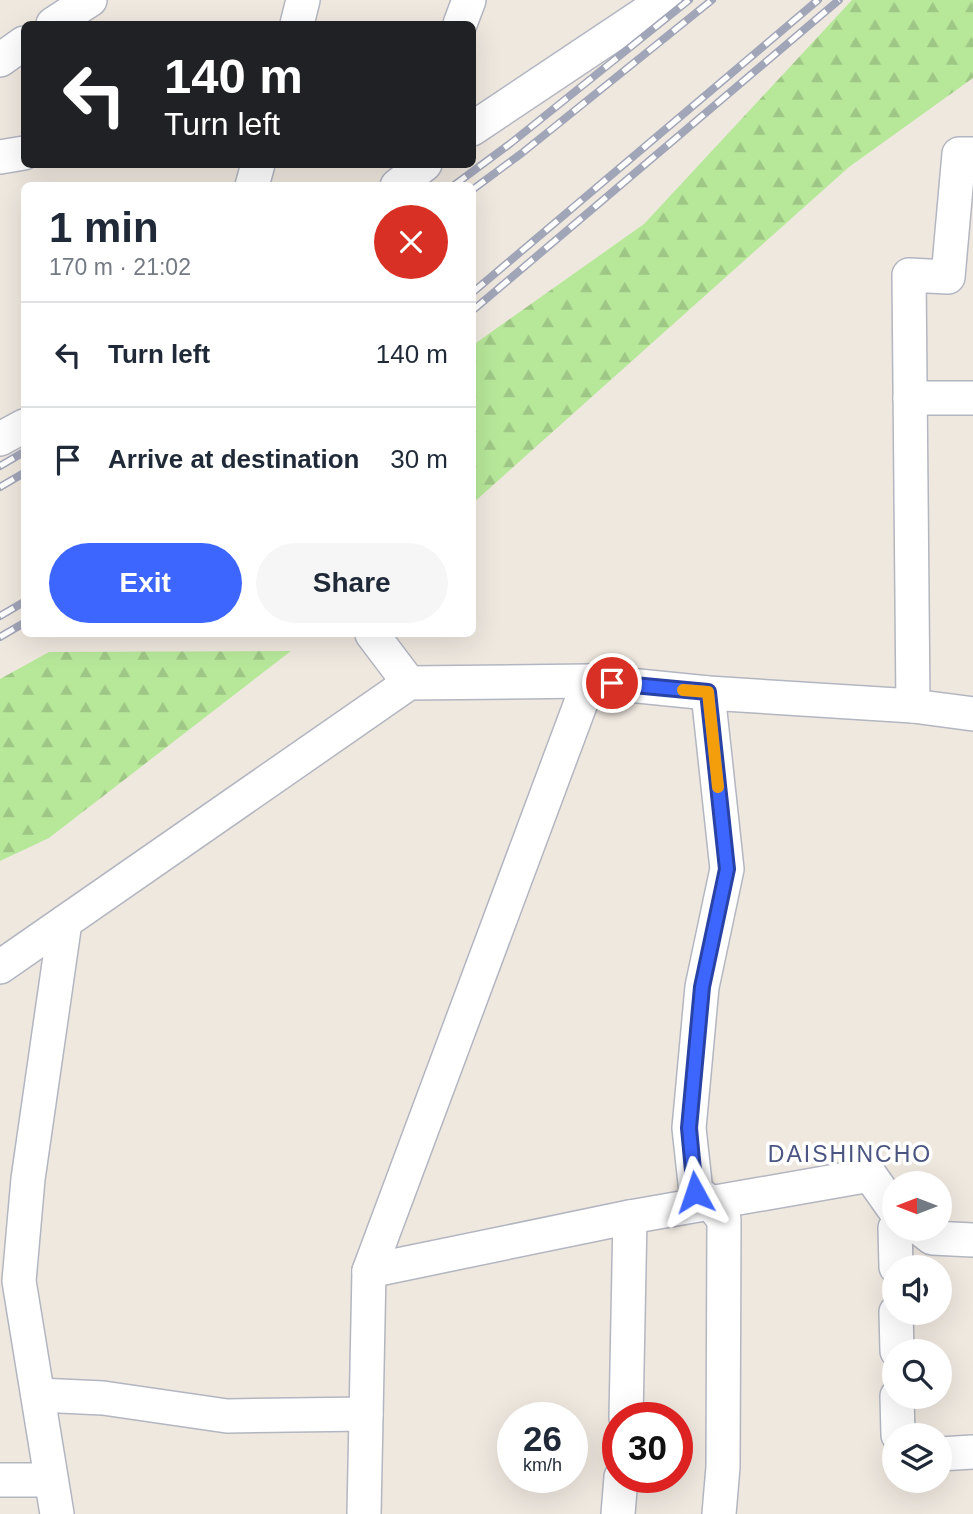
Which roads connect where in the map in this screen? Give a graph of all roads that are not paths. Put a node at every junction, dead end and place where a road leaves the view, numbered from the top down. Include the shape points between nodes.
1 (90, 0) edge
2 (303, 0) edge
3 (469, 0) edge
4 (666, 0) edge
5 (58, 21) edge
6 (297, 21) edge
7 (461, 21) edge
8 (21, 45) edge
9 (0, 60) edge
10 (476, 124) edge
11 (21, 153) edge
12 (973, 154) edge
13 (0, 156) edge
14 (420, 168) edge
15 (402, 182) edge
16 (910, 398) junction
17 (973, 398) edge
18 (21, 428) edge
19 (0, 439) edge
20 (374, 637) edge
21 (589, 681) junction
22 (410, 683) junction
23 (708, 692) junction
24 (913, 706) junction
25 (973, 714) edge
26 (65, 922) junction
27 (0, 967) edge
28 (882, 1192) edge
29 (710, 1202) junction
30 (629, 1217) junction
31 (952, 1239) edge
32 (973, 1240) edge
33 (369, 1271) junction
34 (10, 1281) edge
35 (38, 1395) junction
36 (626, 1402) edge
37 (366, 1414) junction
38 (973, 1452) edge
39 (952, 1453) edge
40 (0, 1480) edge
41 (51, 1480) junction
42 (620, 1493) edge
43 (57, 1514) edge
44 (364, 1514) edge
45 (618, 1514) edge
46 (719, 1514) edge

1 - 5 street
2 - 6 street
3 - 7 street
4 - 10 street
8 - 9 street
11 - 13 street
12 - 16 street via 959,154 947,277 909,275
14 - 15 street
16 - 17 street
16 - 24 street
18 - 19 street
20 - 22 street
21 - 22 street
21 - 23 street
21 - 33 street
22 - 26 street
23 - 24 street
23 - 29 street via 727,869 702,987 689,1128 695,1192
24 - 25 street
26 - 27 street
26 - 34 street
28 - 29 street via 870,1175
29 - 30 street
29 - 46 street via 724,1220
30 - 33 street
30 - 36 street
31 - 32 street
33 - 37 street
34 - 35 street
35 - 37 street via 103,1398 227,1416
35 - 41 street
37 - 44 street
38 - 39 street
40 - 41 street
41 - 43 street
42 - 45 street

